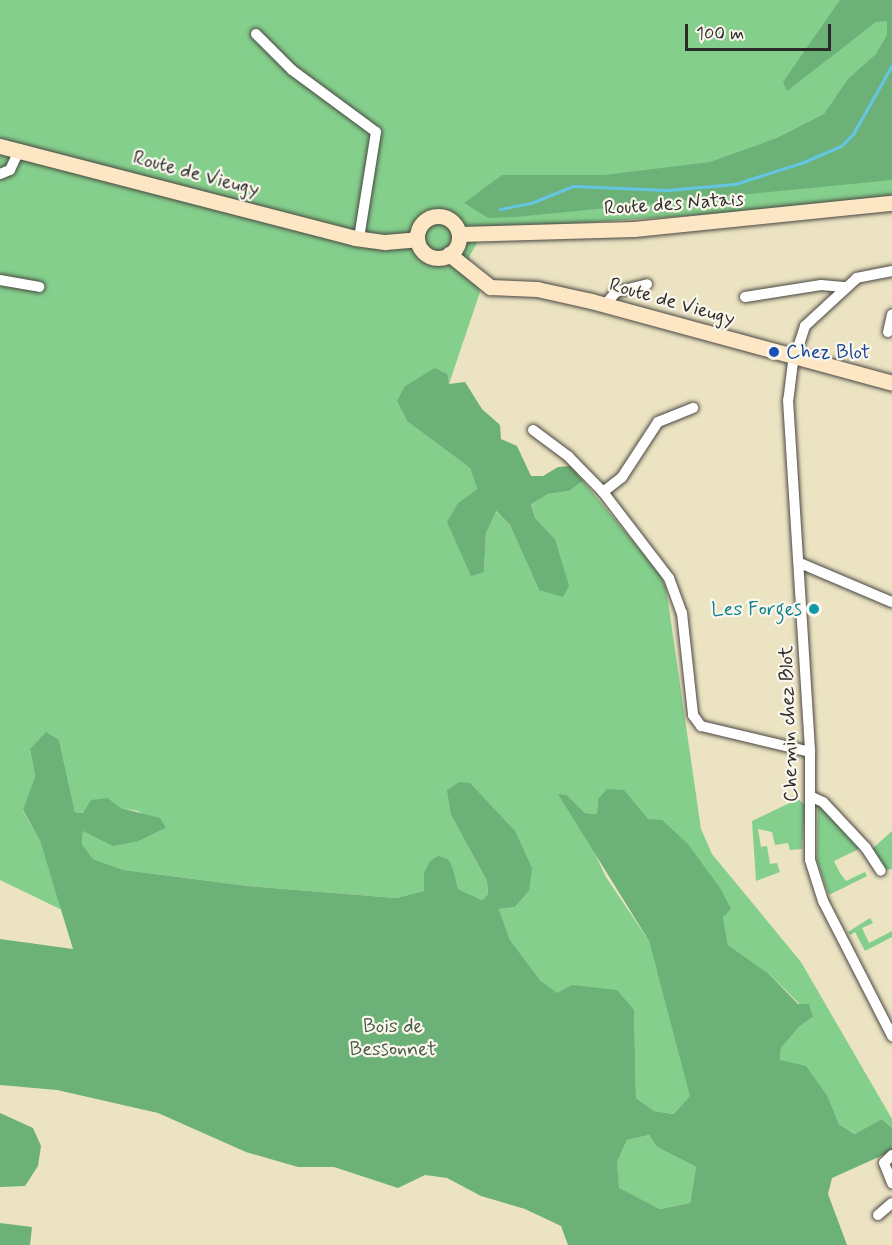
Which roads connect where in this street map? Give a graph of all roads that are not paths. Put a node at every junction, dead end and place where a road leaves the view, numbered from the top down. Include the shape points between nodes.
1 (256, 34) dead end
2 (0, 146) edge
3 (20, 149) junction
4 (0, 174) edge
5 (892, 203) edge
6 (459, 234) junction
7 (359, 238) junction
8 (417, 239) junction
9 (449, 254) junction
10 (892, 271) edge
11 (0, 280) edge
12 (647, 284) dead end
13 (39, 287) dead end
14 (846, 287) junction
15 (745, 297) dead end
16 (605, 305) junction
17 (892, 314) edge
18 (888, 332) dead end
19 (794, 358) junction
20 (892, 383) edge
21 (693, 408) dead end
22 (533, 430) dead end
23 (603, 492) junction
24 (800, 564) junction
25 (892, 602) edge
26 (810, 752) junction
27 (810, 796) junction
28 (881, 871) dead end
29 (892, 1036) edge
30 (892, 1155) edge
31 (892, 1184) edge
32 (892, 1203) edge
33 (878, 1215) dead end

1 - 7 street via 292,70 376,132
2 - 3 street, Route de Vieugy
3 - 4 street via 10,170
3 - 7 street, Route de Vieugy
5 - 6 street, Route des Natais via 634,229
6 - 8 street via 450,220 434,216 421,224
6 - 9 street via 458,243
7 - 8 street, Route de Vieugy via 385,242
8 - 9 street, Route de Vieugy via 429,255
9 - 16 street, Route de Vieugy via 490,287 537,289
10 - 14 street via 862,275
11 - 13 street
12 - 16 street via 616,292
14 - 15 street via 821,285
14 - 19 street, Chemin chez Blot via 805,326
16 - 19 street, Route de Vieugy
17 - 18 street
19 - 20 street, Route de Vieugy
19 - 24 street, Chemin chez Blot via 788,400
21 - 23 street via 658,422 622,477
22 - 23 street via 568,456
23 - 26 street via 669,578 682,613 693,715 701,726
24 - 25 street
24 - 26 street, Chemin chez Blot
26 - 27 street, Chemin chez Blot
27 - 28 street via 823,802 866,848
27 - 29 street, Chemin chez Blot via 810,860 817,889
30 - 31 street via 884,1163
32 - 33 street

